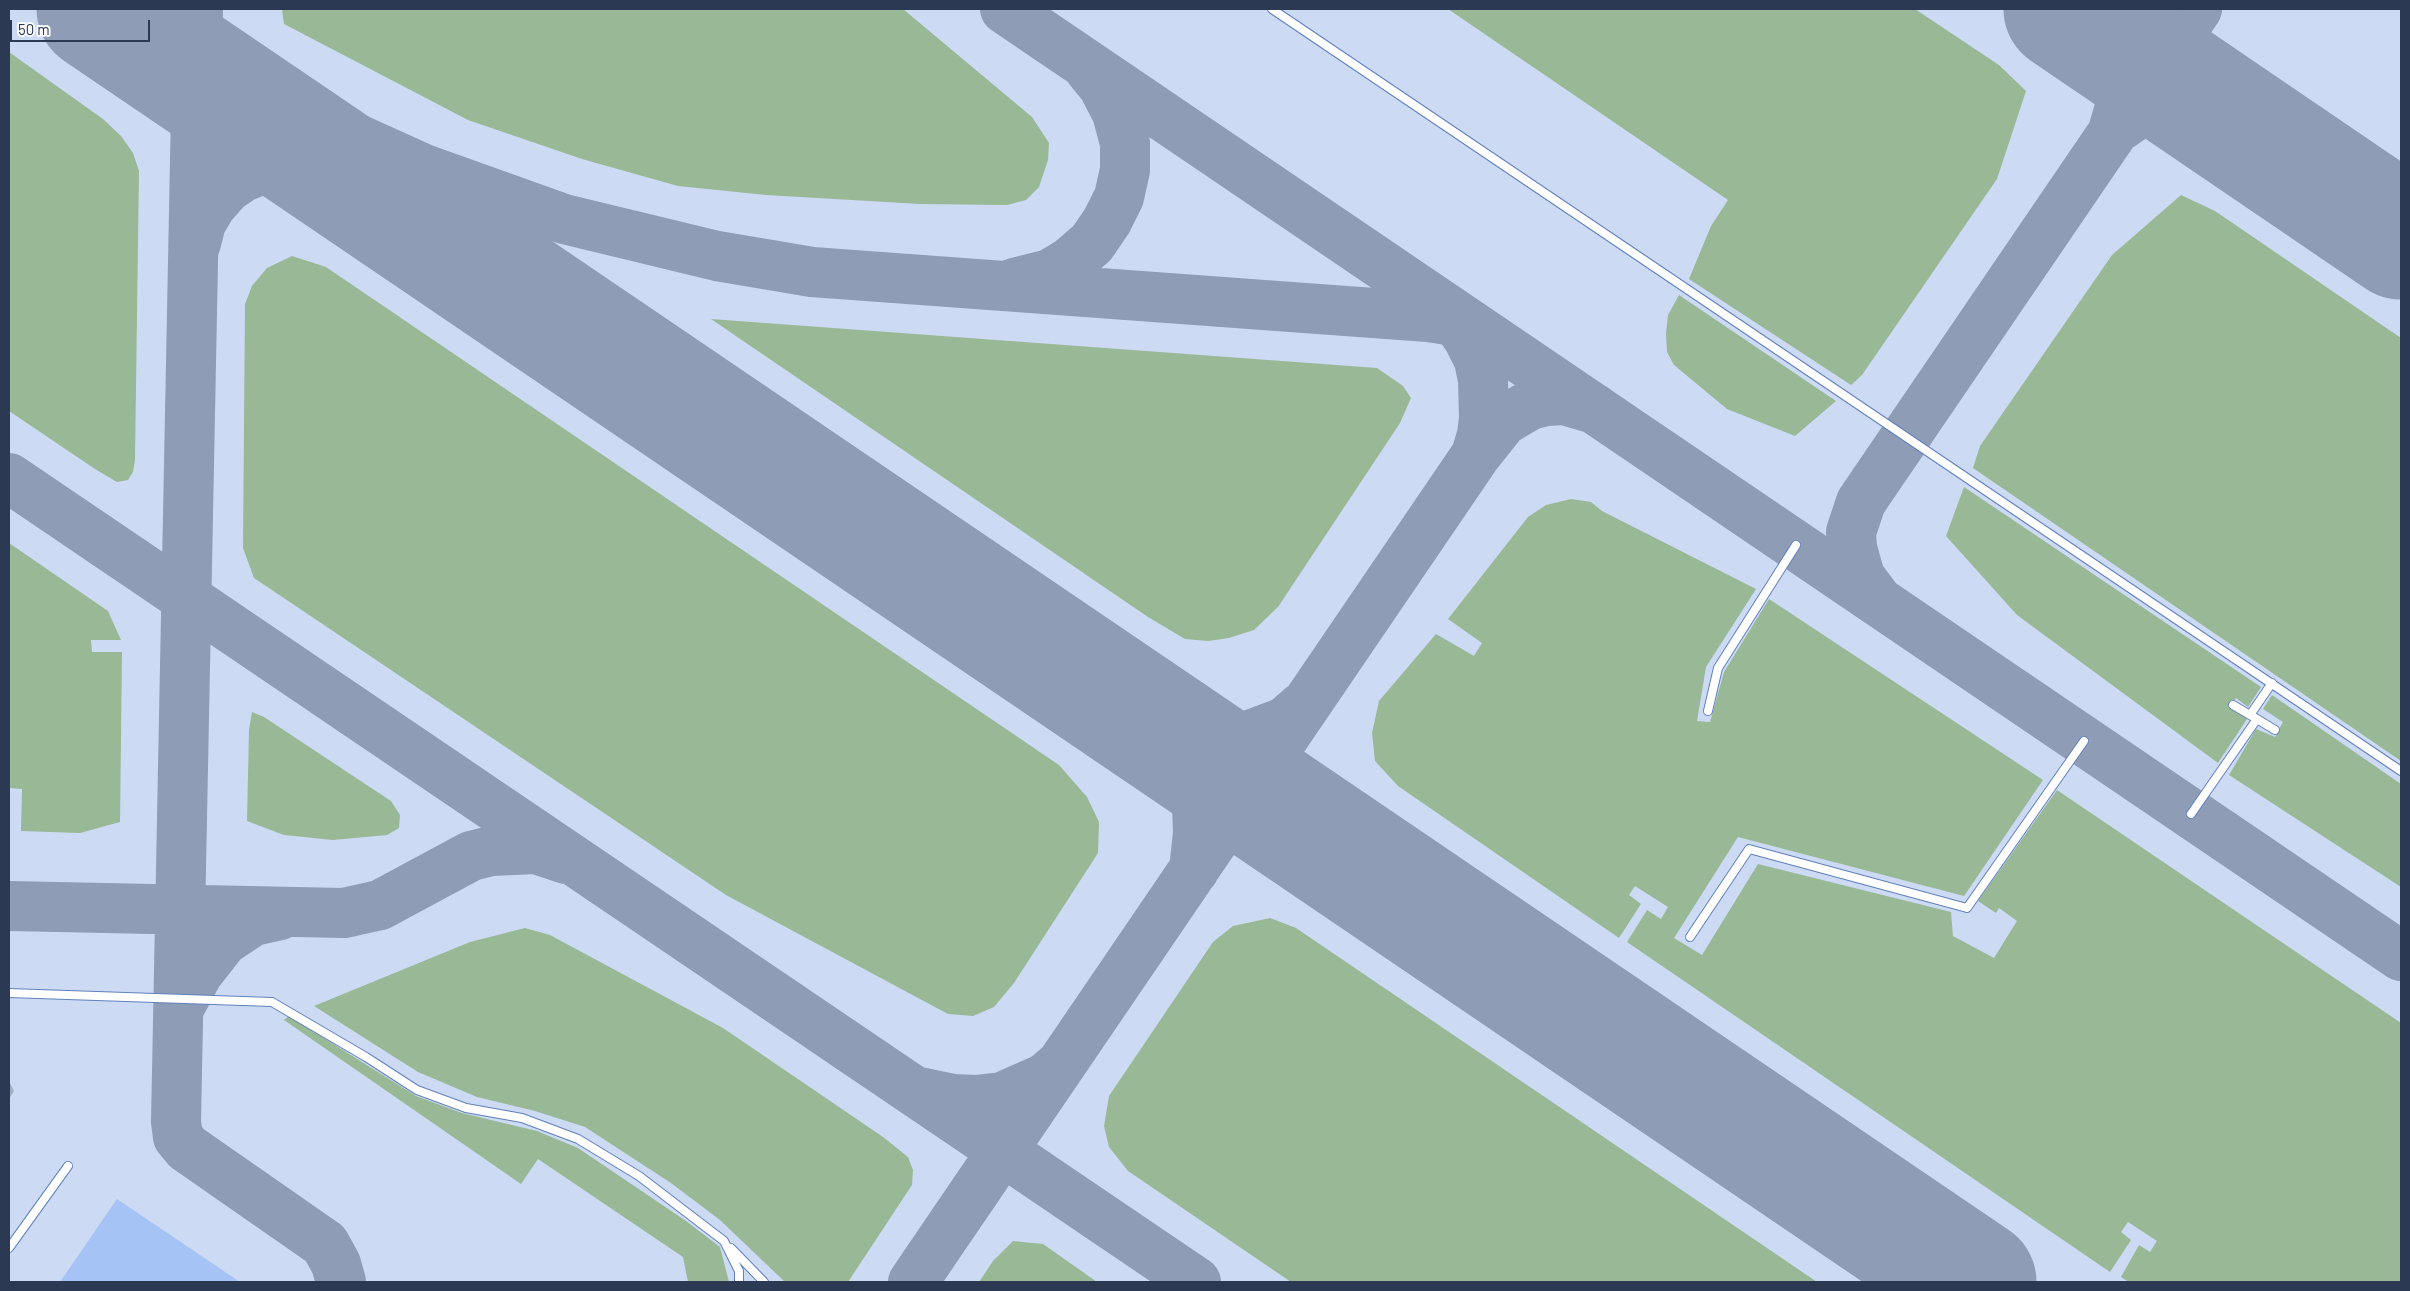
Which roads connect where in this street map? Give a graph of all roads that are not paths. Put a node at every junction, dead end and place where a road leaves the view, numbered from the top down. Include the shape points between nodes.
1 (1272, 9) edge
2 (1796, 546) dead end
3 (2272, 683) junction
4 (2233, 705) dead end
5 (1708, 711) dead end
6 (2254, 717) junction
7 (2275, 730) dead end
8 (2084, 741) dead end
9 (2401, 771) edge
10 (2191, 814) dead end
11 (1690, 937) dead end
12 (9, 993) edge
13 (68, 1166) dead end
14 (724, 1242) junction
15 (9, 1248) edge
16 (739, 1282) edge
17 (764, 1282) edge

1 - 3 lane
2 - 5 lane via 1718,668
3 - 6 lane
3 - 9 lane
4 - 6 lane
6 - 7 lane
6 - 10 lane
8 - 11 lane via 1967,908 1749,849
12 - 14 lane via 272,1002 417,1090 466,1108 522,1118 578,1139 639,1176
13 - 15 lane
14 - 16 lane via 739,1271
14 - 17 lane

